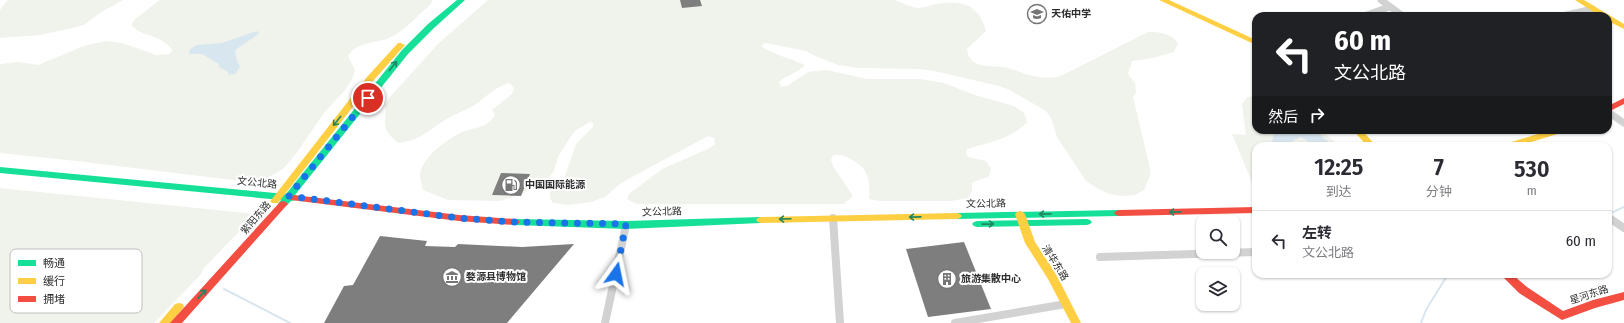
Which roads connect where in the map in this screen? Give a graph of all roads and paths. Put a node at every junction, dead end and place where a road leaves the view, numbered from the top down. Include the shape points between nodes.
1 (449, 0) edge
2 (461, 0) edge
3 (1163, 0) edge
4 (1381, 0) edge
5 (1578, 0) edge
6 (1390, 7) junction
7 (1593, 9) junction
8 (1376, 12) edge
9 (1397, 12) edge
10 (1580, 12) edge
11 (1598, 12) edge
12 (1612, 20) edge
13 (1624, 27) edge
14 (1252, 41) edge
15 (1624, 101) edge
16 (1612, 106) edge
17 (1612, 115) edge
18 (1624, 123) edge
19 (1361, 134) edge
20 (1549, 134) edge
21 (1533, 139) junction
22 (1368, 142) edge
23 (1523, 142) edge
24 (1530, 142) edge
25 (0, 170) edge
26 (0, 176) edge
27 (289, 196) junction
28 (278, 202) junction
29 (1252, 210) edge
30 (1020, 214) junction
31 (1252, 219) edge
32 (1612, 219) edge
33 (833, 222) junction
34 (1023, 223) junction
35 (626, 227) junction
36 (1624, 228) edge
37 (1252, 252) edge
38 (1100, 257) dead end
39 (1510, 278) edge
40 (1624, 296) edge
41 (1066, 304) junction
42 (1562, 320) edge
43 (164, 323) edge
44 (175, 323) edge
45 (605, 323) edge
46 (840, 323) edge
47 (954, 323) edge
48 (1076, 323) edge

1 -> 28 main road, 紫阳东路 via 408,37 370,79
27 -> 2 main road, 紫阳东路 via 405,52
3 - 14 main road
4 - 6 street
5 - 7 main road
6 - 8 street
6 - 9 street
7 - 10 street
7 - 11 main road
12 - 13 main road
15 - 16 main road
17 - 18 street
19 - 22 main road
20 - 21 main road
21 - 23 main road
21 - 24 main road
25 - 28 main road, 文公北路 via 134,181
26 - 28 main road, 文公北路
27 - 28 main road, 紫阳东路
27 - 35 main road, 文公北路 via 459,218
28 - 35 main road, 文公北路 via 422,221 501,228
28 - 43 main road, 紫阳东路
44 -> 28 main road, 紫阳东路 via 267,223
29 -> 30 main road, 文公北路
30 -> 33 main road, 文公北路
30 - 34 main road, 清华东路
31 - 34 main road, 文公北路
32 - 36 street
33 -> 34 main road, 文公北路
33 - 35 main road, 文公北路
33 - 46 street
34 - 41 main road, 清华东路 via 1030,243
35 - 45 street
37 - 38 street
39 - 42 main road
40 - 42 main road, 星河东路 via 1593,304
41 - 47 street
41 - 48 main road, 清华东路

